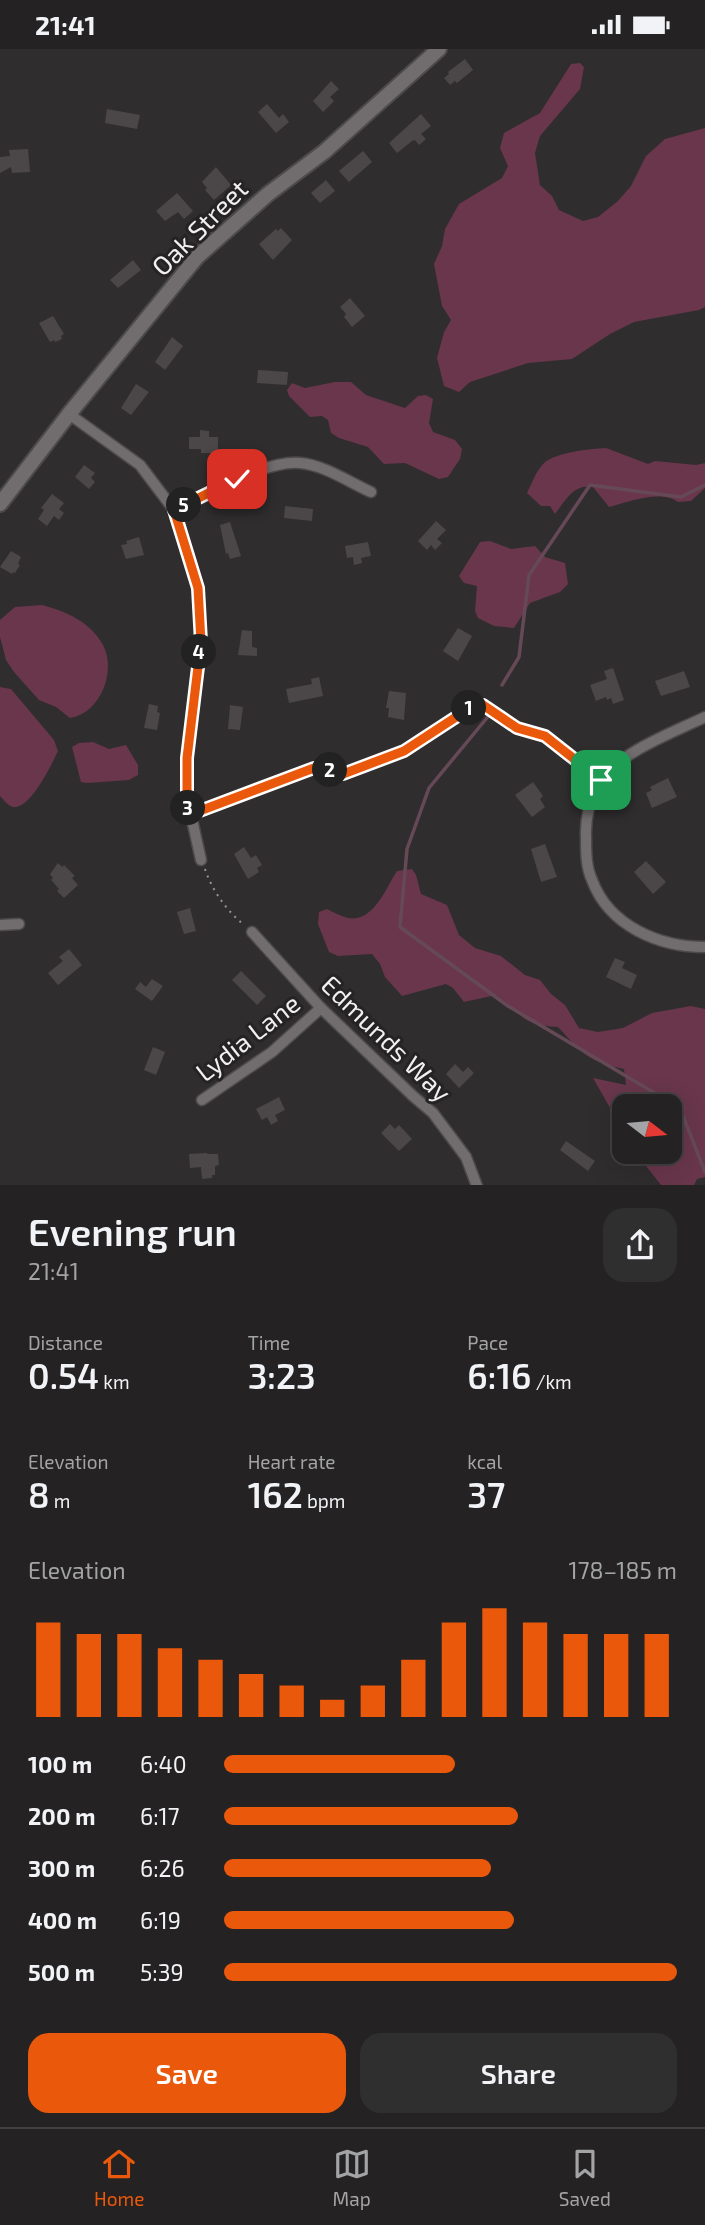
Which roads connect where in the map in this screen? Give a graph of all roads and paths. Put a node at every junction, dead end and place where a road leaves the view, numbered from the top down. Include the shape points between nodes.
1 (439, 49) edge
2 (69, 414) junction
3 (371, 492) dead end
4 (0, 504) edge
5 (174, 510) junction
6 (705, 717) edge
7 (545, 736) joint
8 (343, 774) joint
9 (601, 780) junction
10 (189, 815) junction
11 (201, 860) joint
12 (19, 923) dead end
13 (0, 925) edge
14 (252, 932) joint
15 (705, 947) edge
16 (321, 1008) junction
17 (202, 1100) dead end
18 (477, 1185) edge

1 - 2 main road, Oak Street via 197,257
2 - 4 main road, Oak Street
2 - 5 street via 140,465
3 - 5 street via 323,469 301,463 276,465
5 - 10 street via 198,588 201,642 187,758
6 - 9 street via 656,740
7 - 8 path via 517,728 483,705 473,706 404,751
7 - 9 street
8 - 10 street via 314,768
9 - 15 street via 586,829 588,866 597,891 621,920 640,934
10 - 11 street
11 - 14 path via 227,908
12 - 13 street
14 - 16 street, Edmunds Way
16 - 17 street, Lydia Lane via 272,1052
16 - 18 street, Edmunds Way via 433,1113 466,1157

